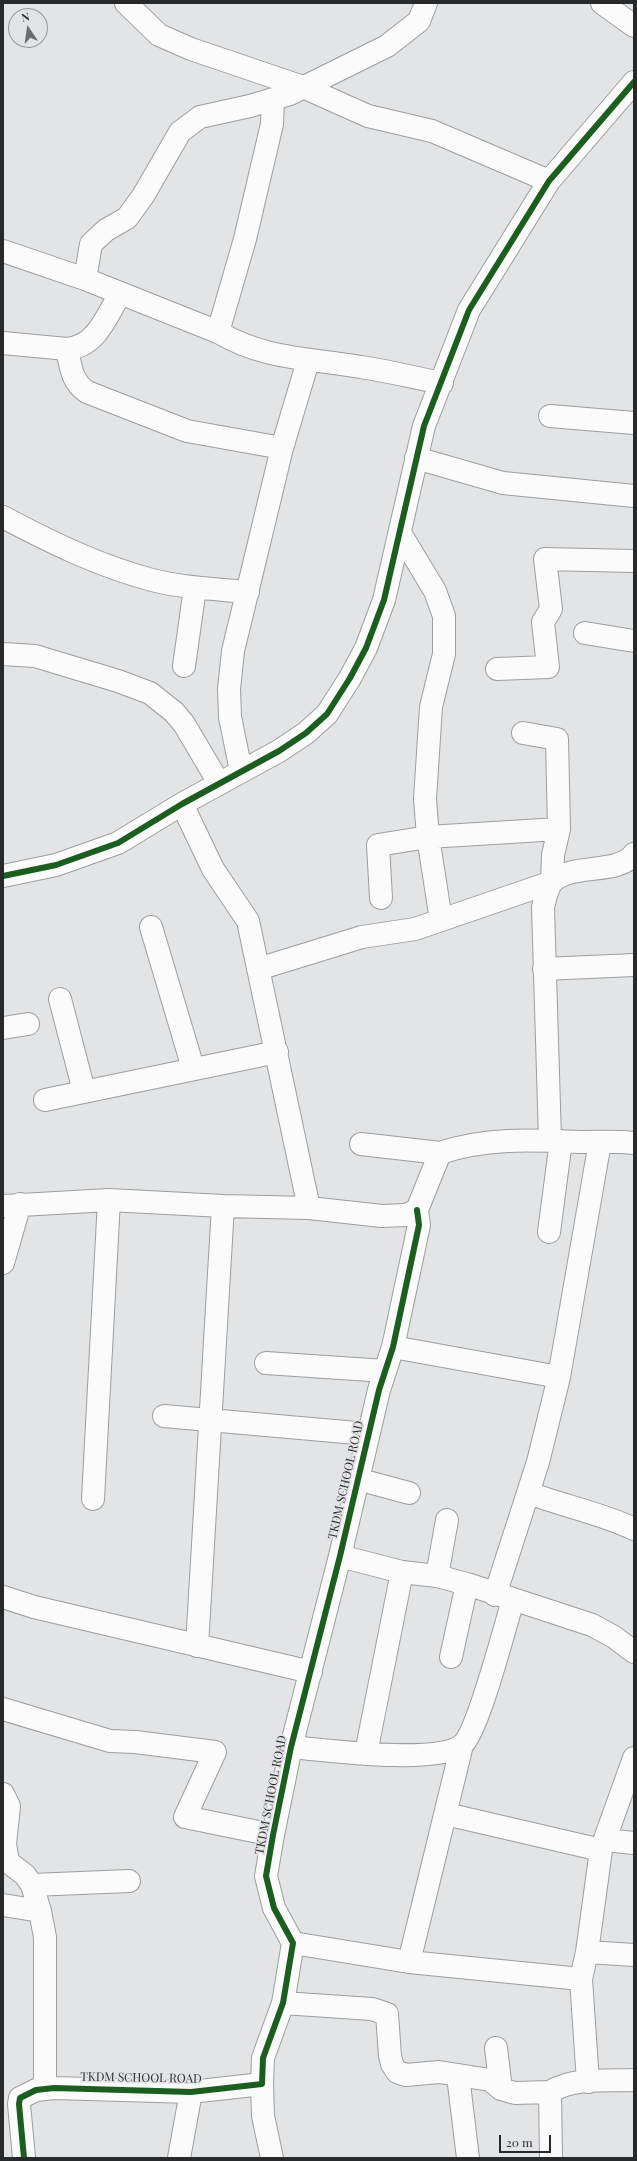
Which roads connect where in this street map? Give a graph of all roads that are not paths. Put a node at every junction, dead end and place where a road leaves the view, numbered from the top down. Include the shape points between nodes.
1 (126, 3) edge
2 (426, 3) edge
3 (602, 3) edge
4 (634, 26) edge
5 (634, 82) edge
6 (302, 87) junction
7 (273, 99) junction
8 (550, 181) junction
9 (3, 251) edge
10 (85, 279) junction
11 (120, 294) junction
12 (218, 332) junction
13 (3, 342) edge
14 (67, 349) junction
15 (308, 361) junction
16 (442, 382) junction
17 (550, 416) dead end
18 (634, 423) edge
19 (282, 448) junction
20 (416, 458) junction
21 (634, 496) edge
22 (3, 517) edge
23 (400, 533) junction
24 (634, 561) edge
25 (195, 588) junction
26 (248, 592) junction
27 (585, 633) dead end
28 (634, 641) edge
29 (3, 654) edge
30 (184, 666) dead end
31 (497, 669) dead end
32 (523, 733) dead end
33 (241, 772) junction
34 (219, 783) junction
35 (182, 804) junction
36 (559, 828) junction
37 (428, 837) junction
38 (634, 854) edge
39 (3, 876) edge
40 (552, 882) junction
41 (382, 898) dead end
42 (441, 920) junction
43 (150, 927) dead end
44 (634, 965) edge
45 (258, 969) junction
46 (544, 969) junction
47 (60, 999) dead end
48 (28, 1024) dead end
49 (3, 1028) edge
50 (277, 1052) junction
51 (193, 1068) junction
52 (84, 1092) junction
53 (45, 1100) dead end
54 (556, 1140) junction
55 (600, 1142) junction
56 (634, 1142) edge
57 (361, 1144) dead end
58 (440, 1153) junction
59 (109, 1200) junction
60 (11, 1205) edge
61 (223, 1206) junction
62 (309, 1208) junction
63 (417, 1210) junction
64 (549, 1232) dead end
65 (3, 1263) edge
66 (393, 1347) junction
67 (266, 1363) dead end
68 (385, 1371) junction
69 (559, 1376) junction
70 (164, 1416) dead end
71 (211, 1420) junction
72 (368, 1434) junction
73 (357, 1479) junction
74 (409, 1493) dead end
75 (529, 1493) junction
76 (93, 1499) dead end
77 (447, 1520) dead end
78 (634, 1529) edge
79 (340, 1556) junction
80 (402, 1572) junction
81 (437, 1576) junction
82 (467, 1584) junction
83 (3, 1597) edge
84 (504, 1597) junction
85 (197, 1646) junction
86 (634, 1652) edge
87 (451, 1657) dead end
88 (311, 1672) junction
89 (3, 1709) edge
90 (462, 1745) junction
91 (291, 1747) junction
92 (366, 1753) junction
93 (634, 1758) edge
94 (3, 1794) edge
95 (446, 1814) junction
96 (273, 1835) junction
97 (634, 1843) edge
98 (603, 1845) junction
99 (129, 1881) dead end
100 (32, 1885) junction
101 (3, 1905) edge
102 (40, 1911) junction
103 (293, 1943) junction
104 (587, 1952) junction
105 (634, 1955) edge
106 (409, 1962) junction
107 (581, 1979) junction
108 (283, 2003) junction
109 (496, 2048) dead end
110 (458, 2076) junction
111 (634, 2080) edge
112 (588, 2082) junction
113 (262, 2084) junction
114 (45, 2089) junction
115 (501, 2089) junction
116 (191, 2092) junction
117 (550, 2092) junction
118 (24, 2158) edge
119 (179, 2158) edge
120 (272, 2158) edge
121 (468, 2158) edge
122 (551, 2158) edge

1 - 6 street via 159,35 191,49
2 - 6 street via 419,21 387,46
3 - 4 street
5 - 8 street
6 - 7 street
6 - 8 street via 368,116 432,131
7 - 10 street via 200,117 180,132 143,196 126,218 106,230 91,244
7 - 12 street via 272,124 245,239
8 - 16 street via 469,310
9 - 10 street
10 - 11 street
11 - 12 street
11 - 14 street via 95,336 78,348
12 - 15 street via 238,344
13 - 14 street
14 - 19 street via 77,385 87,392 187,431
15 - 16 street via 361,367
15 - 19 street
16 - 20 street via 424,426
17 - 18 street
19 - 26 street
20 - 21 street via 503,483
20 - 23 street
22 - 25 street via 54,544 103,564 152,580
23 - 33 street via 384,600 366,648 327,714 299,738
23 - 37 street via 435,591 444,616 444,654 431,707 429,729 425,799
24 - 31 street via 545,559 551,609 543,622 548,667
25 - 26 street
25 - 30 street
26 - 33 street via 233,651 229,689 230,717
27 - 28 street
29 - 34 street via 35,656 150,693 174,712 184,724
32 - 36 street via 557,739
33 - 34 street
34 - 35 street
35 - 39 street via 118,843 56,866
35 - 45 street via 213,869 248,921
36 - 37 street
36 - 40 street via 553,855
37 - 41 street via 378,845
37 - 42 street
38 - 40 street via 629,860 618,864 564,875
40 - 42 street
40 - 46 street via 543,907
42 - 45 street via 415,929 362,937
43 - 51 street
44 - 46 street
45 - 50 street
46 - 54 street
47 - 52 street
48 - 49 street
50 - 51 street
50 - 62 street
51 - 52 street
52 - 53 street
54 - 55 street
54 - 58 street via 471,1143
54 - 64 street
55 - 56 street
55 - 69 street
57 - 58 street
58 - 63 street
59 - 60 street
59 - 61 street
59 - 76 street
60 - 65 street
61 - 62 street
61 - 71 street
62 - 63 street via 382,1216 406,1216
63 - 66 street, TKDM SCHOOL ROAD via 419,1225
66 - 68 street, TKDM SCHOOL ROAD
66 - 69 street
67 - 68 street
68 - 72 street, TKDM SCHOOL ROAD
69 - 75 street
70 - 71 street
71 - 72 street
71 - 85 street
72 - 73 street, TKDM SCHOOL ROAD
73 - 74 street
73 - 79 street, TKDM SCHOOL ROAD
75 - 78 street via 614,1519
75 - 84 street
77 - 81 street
79 - 80 street
79 - 88 street, TKDM SCHOOL ROAD
80 - 81 street
80 - 92 street
81 - 82 street
82 - 84 street
82 - 87 street
83 - 85 street via 34,1607
84 - 86 street via 592,1625
84 - 90 street via 476,1722
85 - 88 street
88 - 91 street, TKDM SCHOOL ROAD
89 - 96 street via 110,1741 215,1752 185,1817
90 - 92 street via 437,1755
90 - 95 street
91 - 92 street
91 - 96 street, TKDM SCHOOL ROAD
93 - 98 street
94 - 100 street via 9,1806 5,1844 8,1862 25,1875
95 - 98 street
95 - 106 street
96 - 103 street, TKDM SCHOOL ROAD via 266,1876 274,1908
97 - 98 street
98 - 104 street
99 - 100 street
100 - 102 street
101 - 102 street
102 - 114 street via 44,1937
103 - 106 street
103 - 108 street
104 - 105 street
104 - 107 street
106 - 107 street
107 - 112 street
108 - 110 street via 372,2009 387,2014 390,2056 397,2072 406,2075 439,2072
108 - 113 street via 263,2058
109 - 115 street
110 - 115 street via 490,2080
110 - 121 street
111 - 112 street
112 - 117 street via 561,2085
113 - 116 street, TKDM SCHOOL ROAD
113 - 120 street via 263,2116
114 - 116 street, TKDM SCHOOL ROAD
114 - 118 street, TKDM SCHOOL ROAD via 27,2093 20,2098
115 - 117 street via 515,2093
116 - 119 street
117 - 122 street

